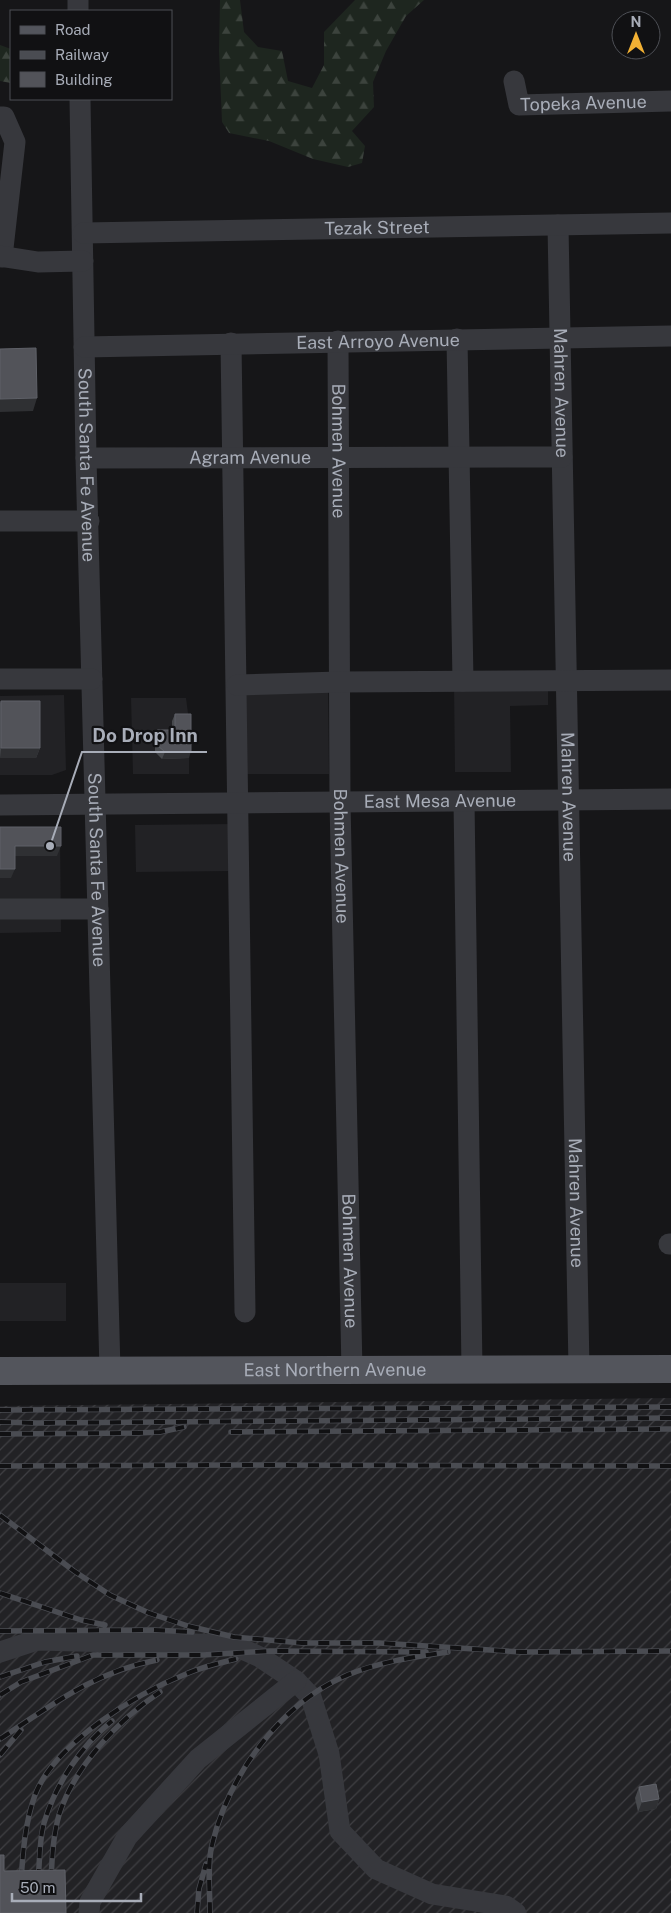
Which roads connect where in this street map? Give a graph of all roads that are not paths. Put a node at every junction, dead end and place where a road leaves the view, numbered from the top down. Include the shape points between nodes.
1 (514, 81) dead end
2 (80, 100) edge
3 (671, 101) edge
4 (0, 117) edge
5 (671, 224) edge
6 (558, 225) junction
7 (83, 233) junction
8 (1, 257) edge
9 (83, 261) junction
10 (671, 336) edge
11 (560, 338) junction
12 (457, 339) junction
13 (338, 341) junction
14 (231, 344) junction
15 (84, 347) junction
16 (338, 457) junction
17 (460, 457) junction
18 (562, 457) junction
19 (86, 458) junction
20 (234, 458) junction
21 (89, 521) junction
22 (0, 522) edge
23 (0, 679) edge
24 (92, 679) junction
25 (671, 680) edge
26 (567, 681) junction
27 (339, 682) junction
28 (463, 682) junction
29 (237, 685) junction
30 (671, 798) edge
31 (569, 800) junction
32 (464, 801) junction
33 (340, 802) junction
34 (238, 803) junction
35 (95, 804) junction
36 (0, 805) edge
37 (0, 909) edge
38 (98, 909) junction
39 (245, 1312) dead end
40 (579, 1369) junction
41 (671, 1369) edge
42 (472, 1370) junction
43 (0, 1371) edge
44 (110, 1371) junction
45 (352, 1371) junction
46 (0, 1652) edge
47 (296, 1681) junction
48 (89, 1913) edge
49 (516, 1913) edge

1 - 3 street, Topeka Avenue via 519,105
2 - 7 street, South Santa Fe Avenue
4 - 8 street via 4,117 15,142
5 - 6 street, Tezak Street
6 - 7 street, Tezak Street
6 - 11 street, Mahren Avenue
7 - 9 street, South Santa Fe Avenue
8 - 9 street via 38,262
9 - 15 street, South Santa Fe Avenue
10 - 11 street, East Arroyo Avenue
11 - 12 street, East Arroyo Avenue
11 - 18 street, Mahren Avenue
12 - 13 street, East Arroyo Avenue
12 - 17 street
13 - 14 street, East Arroyo Avenue
13 - 16 street, Bohmen Avenue
14 - 15 street, East Arroyo Avenue
14 - 20 street
15 - 19 street, South Santa Fe Avenue
16 - 17 street, Agram Avenue
16 - 20 street, Agram Avenue
16 - 27 street, Bohmen Avenue
17 - 18 street, Agram Avenue
17 - 28 street
18 - 26 street, Mahren Avenue
19 - 20 street, Agram Avenue
19 - 21 street, South Santa Fe Avenue
20 - 29 street
21 - 22 street
21 - 24 street, South Santa Fe Avenue
23 - 24 street
24 - 35 street, South Santa Fe Avenue
25 - 26 street
26 - 28 street
26 - 31 street, Mahren Avenue
27 - 28 street
27 - 29 street
27 - 33 street, Bohmen Avenue
29 - 34 street
30 - 31 street, East Mesa Avenue
31 - 32 street, East Mesa Avenue
31 - 40 street, Mahren Avenue
32 - 33 street, East Mesa Avenue
32 - 42 street
33 - 34 street, East Mesa Avenue
33 - 45 street, Bohmen Avenue
34 - 35 street, East Mesa Avenue
34 - 39 street
35 - 36 street, East Mesa Avenue
35 - 38 street, South Santa Fe Avenue
37 - 38 street
38 - 44 street, South Santa Fe Avenue
40 - 41 main road, East Northern Avenue
40 - 42 main road, East Northern Avenue
42 - 45 main road, East Northern Avenue
43 - 44 main road, East Northern Avenue
44 - 45 main road, East Northern Avenue
46 - 47 street via 37,1640 233,1645 260,1657
47 - 48 street via 198,1759 126,1836 90,1902
47 - 49 street via 311,1697 329,1754 340,1831 376,1869 432,1894 506,1906

